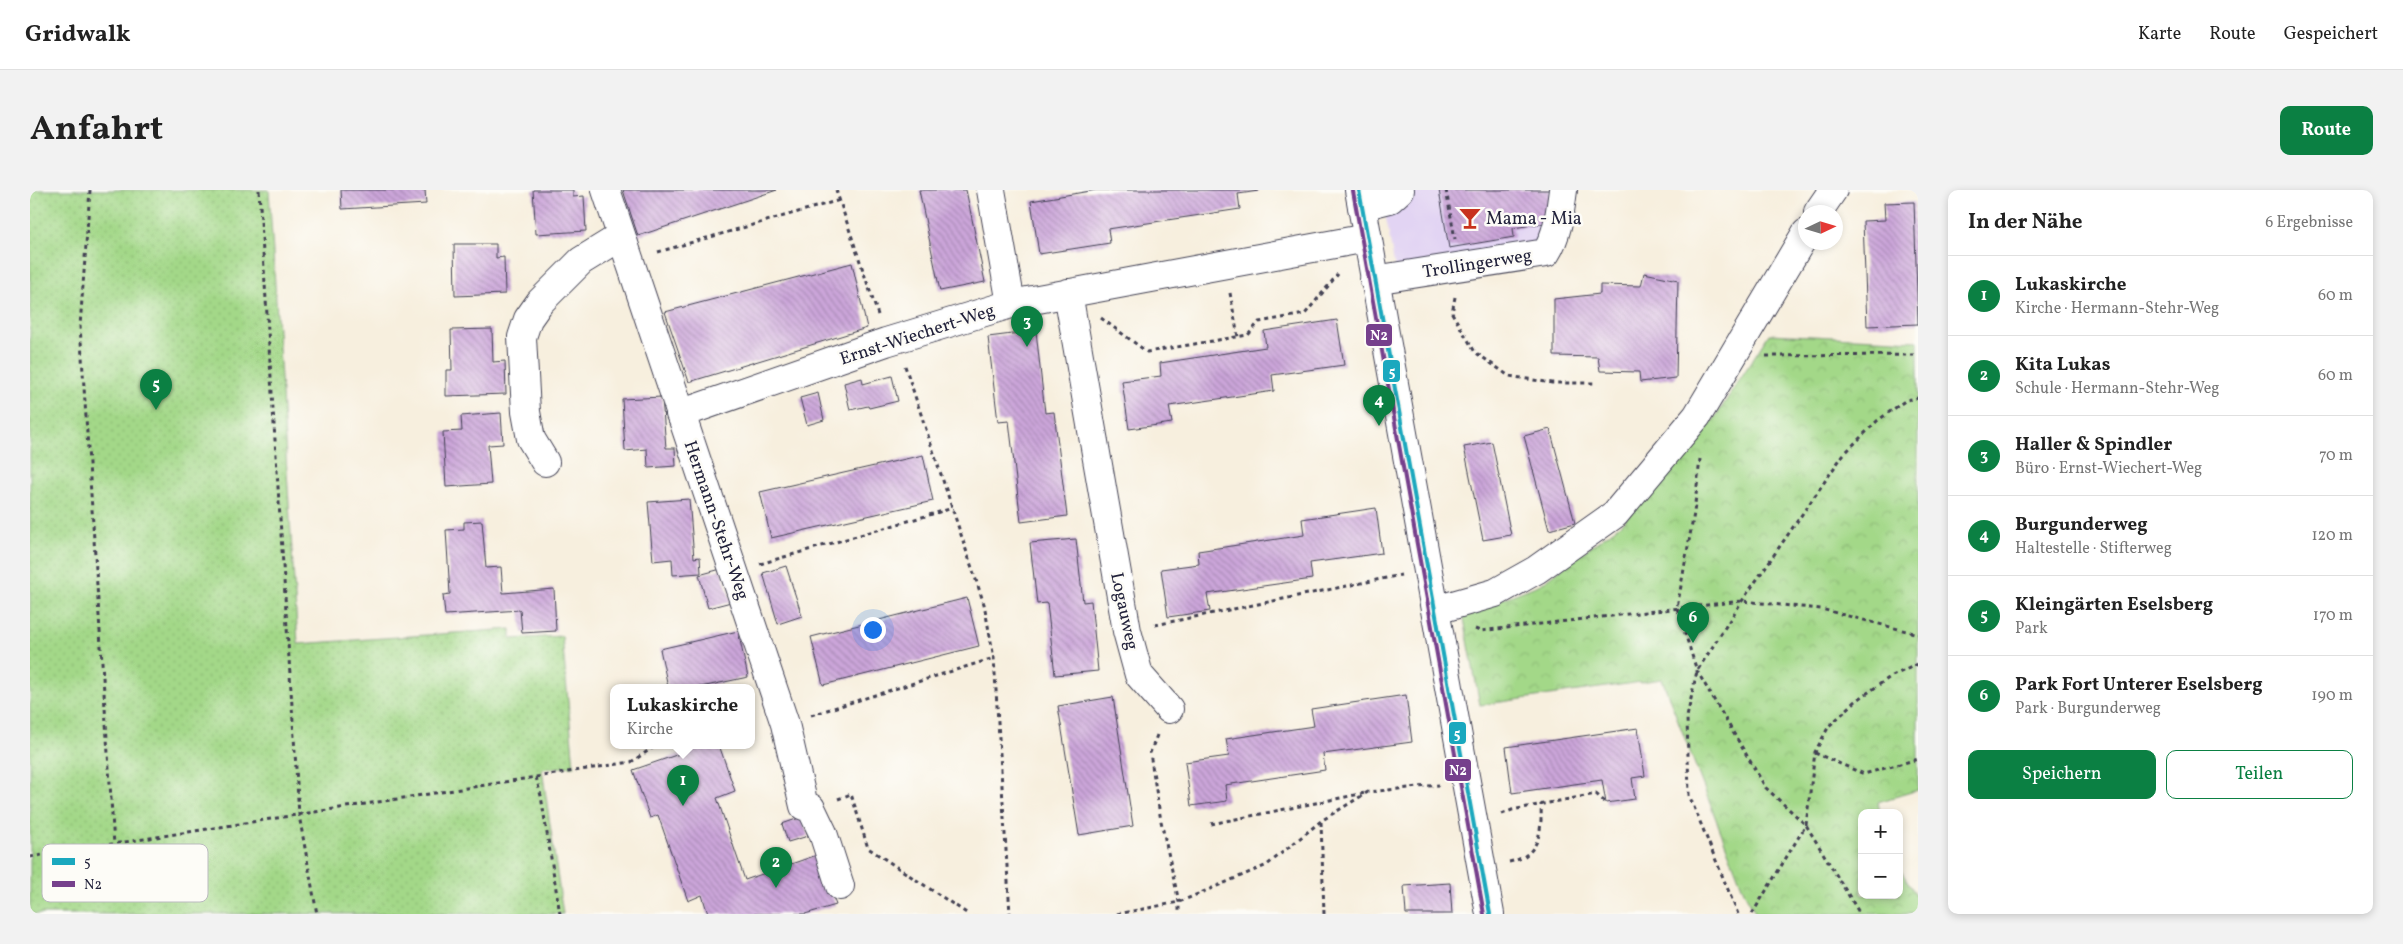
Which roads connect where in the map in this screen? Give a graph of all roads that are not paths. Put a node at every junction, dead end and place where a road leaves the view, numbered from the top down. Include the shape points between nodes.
1 (606, 190) edge
2 (991, 190) edge
3 (1400, 190) edge
4 (1563, 190) edge
5 (1833, 190) edge
6 (1360, 198) edge
7 (1823, 205) edge
8 (620, 237) junction
9 (1367, 238) junction
10 (1798, 246) edge
11 (1374, 280) junction
12 (1068, 293) junction
13 (1011, 304) junction
14 (680, 414) junction
15 (545, 462) dead end
16 (1436, 610) junction
17 (1169, 709) road end
18 (840, 886) dead end
19 (1490, 914) edge

1 - 8 street, Hermann-Stehr-Weg
2 - 13 street
3 - 6 street via 1390,199
4 - 11 street, Trollingerweg via 1552,243 1546,252
5 - 7 street
6 - 9 street
8 - 14 street, Hermann-Stehr-Weg
8 - 15 street via 581,261 540,302 528,320 522,338 526,412 532,439
9 - 11 street
9 - 12 street, Ernst-Wiechert-Weg
10 - 16 street via 1697,416 1615,514 1536,570 1495,593
11 - 16 street
12 - 13 street, Ernst-Wiechert-Weg
12 - 17 street, Logauweg via 1127,631 1139,675
13 - 14 street, Ernst-Wiechert-Weg via 891,341
14 - 18 street, Hermann-Stehr-Weg via 786,724 808,807 823,832
16 - 19 street

